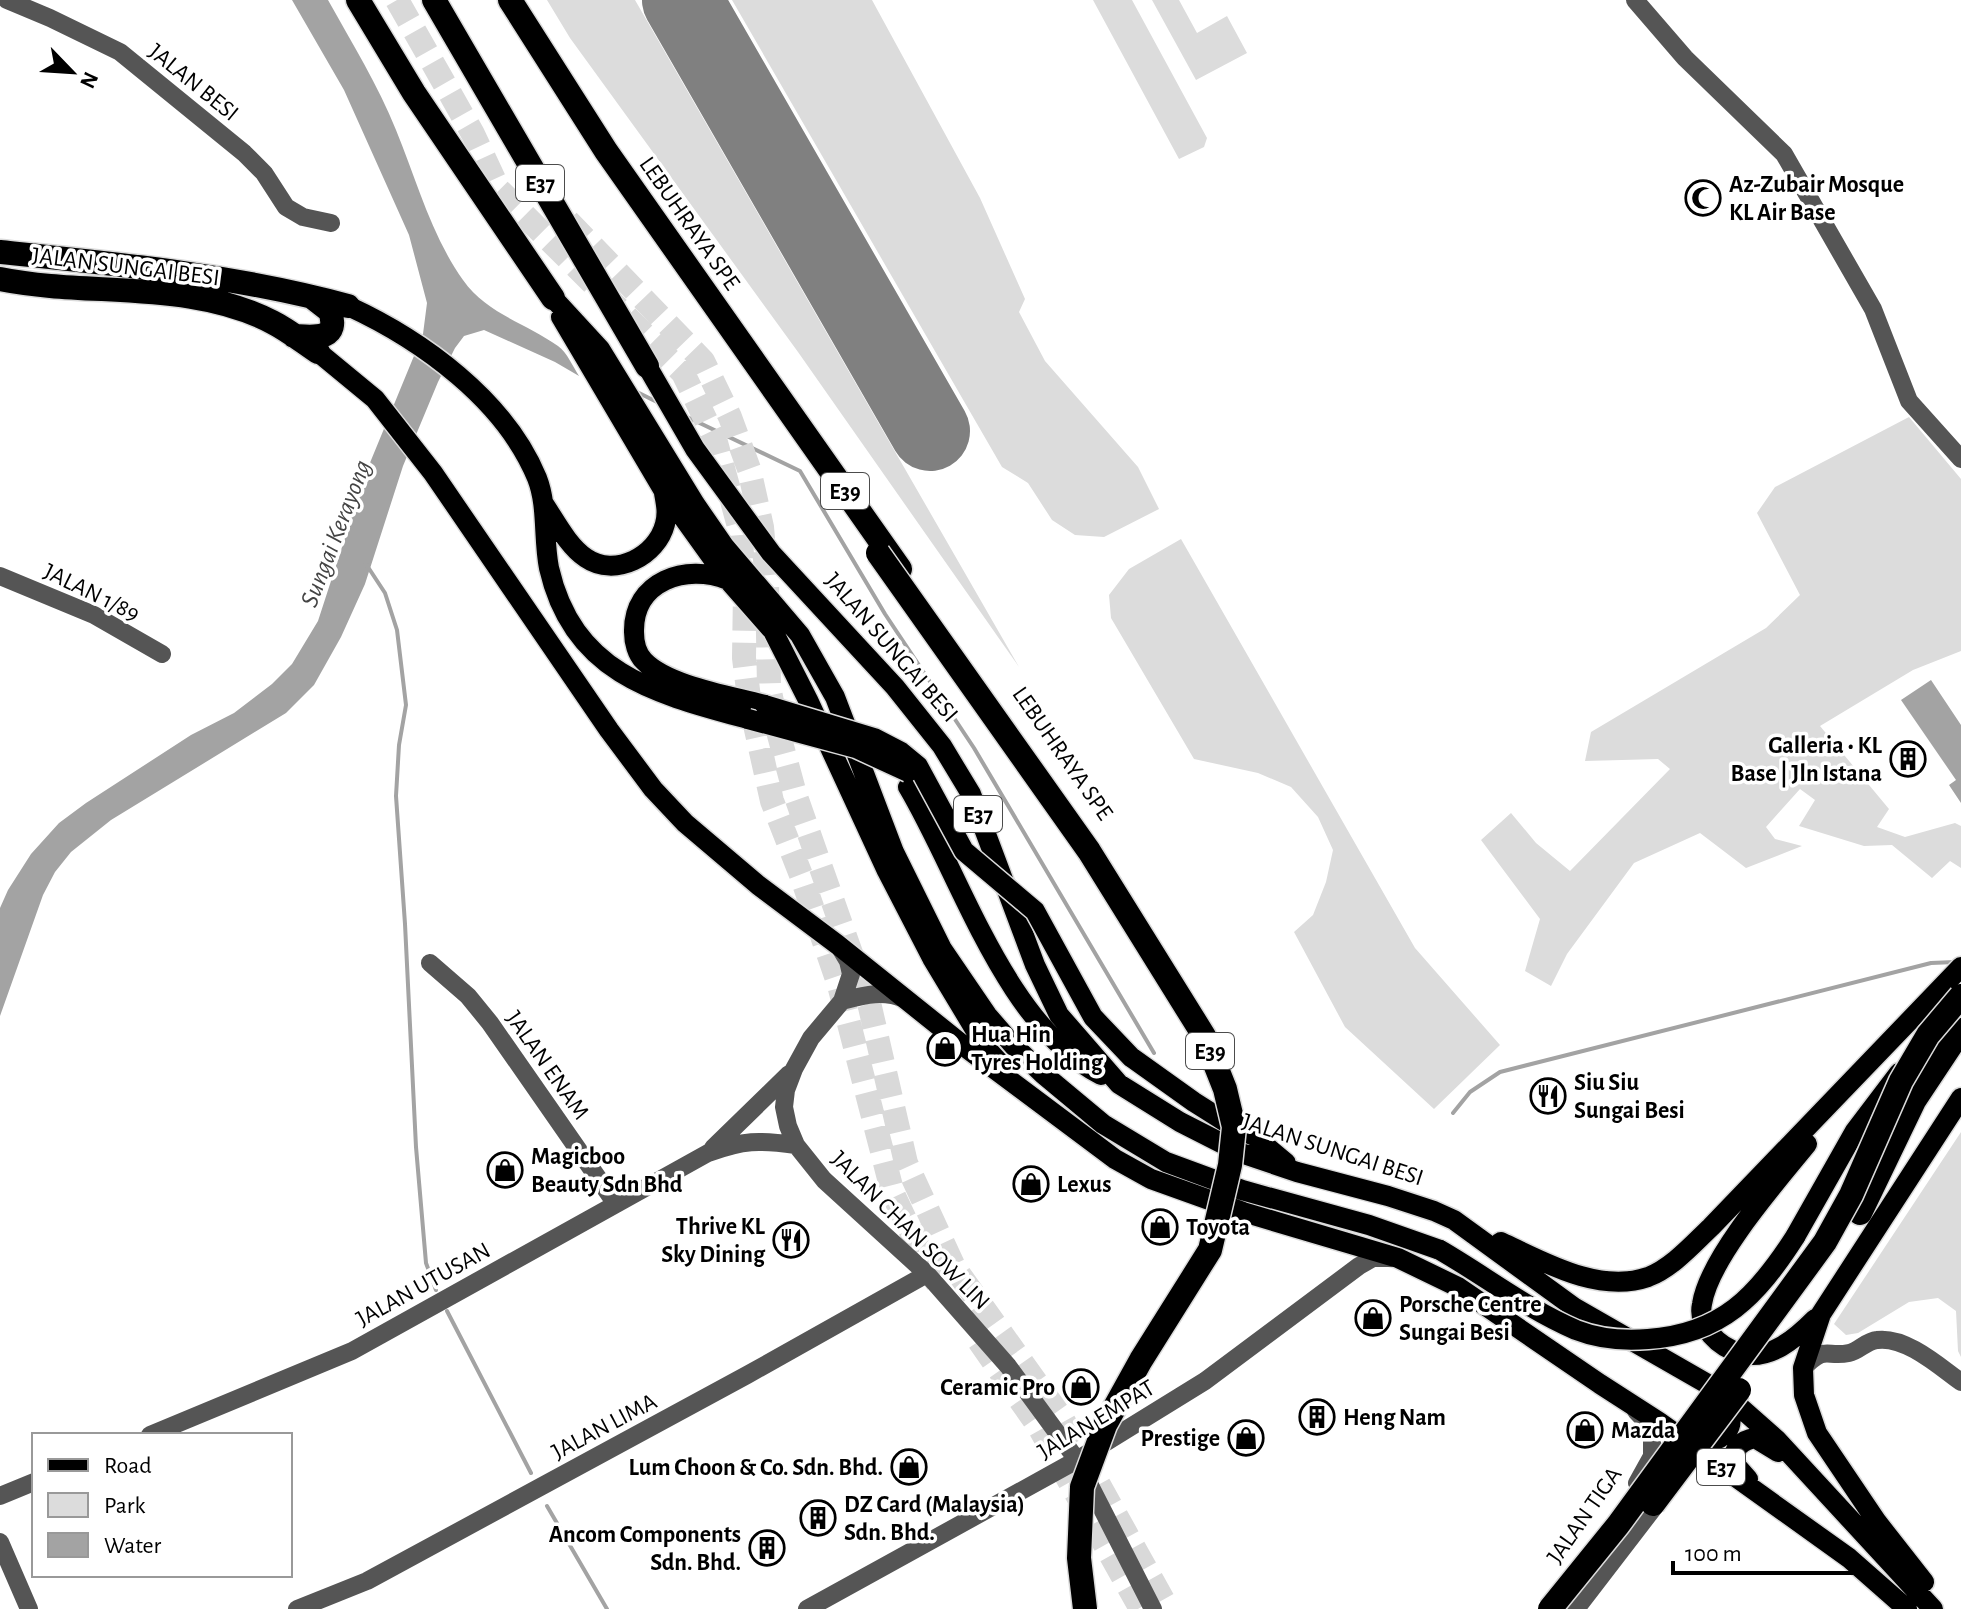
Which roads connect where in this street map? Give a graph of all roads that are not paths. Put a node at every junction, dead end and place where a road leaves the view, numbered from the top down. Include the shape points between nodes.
1 (7, 0) edge
2 (358, 0) edge
3 (434, 0) edge
4 (500, 0) edge
5 (510, 0) edge
6 (1635, 0) edge
7 (331, 223) dead end
8 (0, 252) edge
9 (0, 279) edge
10 (310, 296) junction
11 (553, 298) junction
12 (348, 306) joint
13 (294, 336) junction
14 (318, 352) joint
15 (647, 366) joint
16 (1961, 459) edge
17 (662, 488) junction
18 (544, 504) junction
19 (0, 576) edge
20 (728, 580) junction
21 (162, 654) dead end
22 (831, 743) junction
23 (934, 797) junction
24 (838, 945) junction
25 (430, 963) dead end
26 (1957, 981) edge
27 (842, 1001) junction
28 (908, 1001) junction
29 (1961, 1010) edge
30 (1961, 1030) edge
31 (1888, 1043) junction
32 (794, 1069) junction
33 (1119, 1084) junction
34 (1961, 1098) edge
35 (1040, 1104) junction
36 (796, 1145) junction
37 (708, 1153) junction
38 (1297, 1172) junction
39 (616, 1204) junction
40 (1454, 1220) junction
41 (1398, 1258) junction
42 (927, 1274) junction
43 (1818, 1320) junction
44 (1528, 1333) junction
45 (1642, 1348) junction
46 (1829, 1352) junction
47 (1803, 1368) junction
48 (1961, 1382) edge
49 (1629, 1403) junction
50 (155, 1433) edge
51 (1077, 1460) junction
52 (1724, 1469) junction
53 (32, 1483) edge
54 (0, 1496) edge
55 (1843, 1509) junction
56 (1814, 1532) junction
57 (0, 1542) edge
58 (29, 1609) edge
59 (297, 1609) edge
60 (807, 1609) edge
61 (1085, 1609) edge
62 (1093, 1609) edge
63 (1153, 1609) edge
64 (1542, 1609) edge
65 (1550, 1609) edge
66 (1574, 1609) edge
67 (1907, 1609) edge
68 (1933, 1609) edge
69 (1942, 1609) edge

1 - 7 street, JALAN BESI via 120,52 244,153 286,207
2 - 11 highway, E37 via 414,93
3 - 15 highway, E37
4 - 61 highway, LEBUHRAYA SPE / E39, bridge via 598,157 1089,851 1204,1036 1225,1089 1234,1127 1210,1250 1105,1425 1082,1487 1079,1558
5 - 62 highway, LEBUHRAYA SPE / E39, bridge via 606,151 1094,845 1211,1030 1236,1083 1244,1126 1229,1216 1214,1254 1112,1428 1088,1490 1086,1557
6 - 16 street via 1685,58 1784,154 1873,309 1909,401
8 - 10 highway, JALAN SUNGAI BESI via 190,272
9 - 13 highway, JALAN SUNGAI BESI via 218,303 272,321
10 - 12 highway, JALAN SUNGAI BESI
10 - 13 highway via 330,311 331,326 320,338
11 - 17 main road, E37
11 - 29 main road, bridge via 600,349 724,546 800,635 835,697 894,852 942,949 987,1015 1043,1074 1103,1124 1166,1162 1440,1250 1580,1331 1628,1341 1684,1335 1733,1312 1775,1269 1855,1131 1907,1064
12 - 18 main road, JALAN SUNGAI BESI via 400,333 472,389 527,456
13 - 14 highway, JALAN SUNGAI BESI
14 - 24 main road, JALAN SUNGAI BESI via 375,399 433,473 653,789 704,840
15 - 33 main road, JALAN SUNGAI BESI / E37 via 695,449 771,553 942,746 971,794 1059,1015
17 - 18 main road via 668,511 657,542 641,557 611,566 587,559 574,548
17 - 20 main road, E37
18 - 22 main road, bridge via 546,551 556,589 577,632 597,657 660,693
19 - 21 street, JALAN 1/89 via 94,615
20 - 23 main road, bridge via 688,573 651,589 634,622 643,660 675,679 874,738 918,766
20 - 35 main road, E37 via 773,631 932,958 986,1048
22 - 23 main road, bridge via 906,770
22 - 33 main road, bridge via 886,768 908,787 986,944 1028,1007 1084,1066
23 - 38 main road, bridge via 964,851 1035,911 1093,1017 1131,1057 1218,1118 1254,1136
24 - 27 street via 851,974
24 - 28 main road, JALAN SUNGAI BESI
25 - 39 street, JALAN ENAM via 490,1023
26 - 31 main road
26 - 65 highway, bridge via 1901,1081 1825,1242
27 - 28 street via 874,993
27 - 32 street, JALAN CHAN SOW LIN
28 - 35 main road, JALAN SUNGAI BESI
30 - 66 highway, bridge via 1914,1101 1834,1257
31 - 40 main road via 1711,1227 1649,1277 1619,1282 1588,1278
31 - 43 main road via 1757,1207 1721,1260 1701,1307 1708,1333 1742,1354 1783,1346
32 - 36 street, JALAN CHAN SOW LIN via 784,1107
32 - 37 street, JALAN UTUSAN
33 - 38 main road, JALAN SUNGAI BESI / E37 via 1241,1153
34 - 43 main road
35 - 41 main road, E37 via 1151,1179
36 - 37 street, JALAN UTUSAN via 738,1142
36 - 42 street, JALAN CHAN SOW LIN via 824,1180
37 - 39 street, JALAN UTUSAN
38 - 40 main road, JALAN SUNGAI BESI / E37
39 - 50 street, JALAN UTUSAN via 352,1351
40 - 45 main road, JALAN SUNGAI BESI / E37 via 1575,1308
41 - 44 main road, E37 via 1458,1287
41 - 51 street, JALAN EMPAT via 1373,1258 1359,1266 1205,1381
42 - 51 street, JALAN CHAN SOW LIN via 1008,1366
42 - 59 street, JALAN LIMA via 367,1581
43 - 46 street via 1819,1341
43 - 47 main road
44 - 45 main road via 1706,1439 1724,1435 1731,1421 1728,1411
44 - 49 main road, E37
45 - 55 main road, JALAN SUNGAI BESI / E37 via 1725,1394 1771,1433
46 - 47 street
46 - 48 street via 1847,1354 1885,1340 1917,1350
47 - 69 main road via 1804,1395 1817,1433
49 - 52 main road, E37
49 - 64 street, JALAN TIGA via 1652,1428 1652,1456 1615,1520
51 - 60 street, JALAN EMPAT
51 - 63 street, JALAN CHAN SOW LIN
52 - 56 main road, E37
52 - 66 street, JALAN TIGA via 1695,1467 1679,1473
53 - 54 street
55 - 56 main road via 1769,1444 1755,1438 1743,1441 1733,1456 1739,1472
55 - 68 main road, JALAN SUNGAI BESI / E37
56 - 67 main road, E37
57 - 58 street

